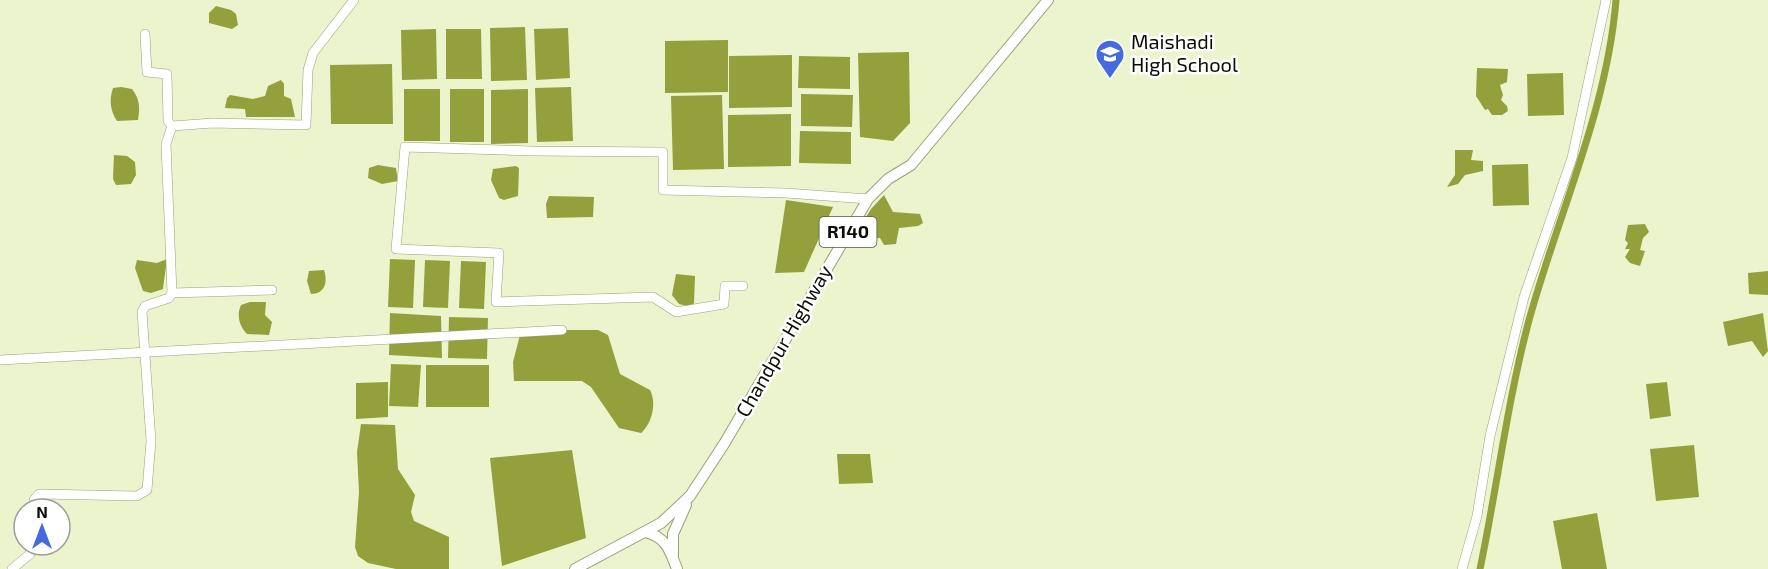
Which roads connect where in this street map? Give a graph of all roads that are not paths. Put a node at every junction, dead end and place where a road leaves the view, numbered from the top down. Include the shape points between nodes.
1 (354, 0) edge
2 (1048, 0) edge
3 (1606, 0) edge
4 (145, 34) dead end
5 (172, 126) junction
6 (868, 199) junction
7 (743, 286) dead end
8 (272, 290) dead end
9 (172, 293) junction
10 (562, 330) dead end
11 (0, 360) edge
12 (690, 496) junction
13 (36, 497) edge
14 (645, 532) junction
15 (26, 557) edge
16 (675, 564) edge
17 (12, 569) edge
18 (575, 569) edge
19 (1462, 569) edge

1 - 5 street via 313,53 308,70 306,125
2 - 6 main road, Chandpur Highway / R140 via 911,165 888,178
3 - 19 street via 1572,158 1524,297
4 - 5 street via 147,72 167,74 168,121
5 - 9 street via 166,144
6 - 7 street via 663,190 663,152 405,147 396,249 499,253 496,302 653,297 676,312 724,304 725,286
6 - 12 main road, Chandpur Highway / R140
8 - 9 street
9 - 13 street via 170,298 142,309 151,441 146,492 137,496
10 - 11 street
12 - 14 main road, R140
12 - 16 main road, R140 via 673,534
14 - 16 main road, R140 via 663,539
14 - 18 main road
15 - 17 street

